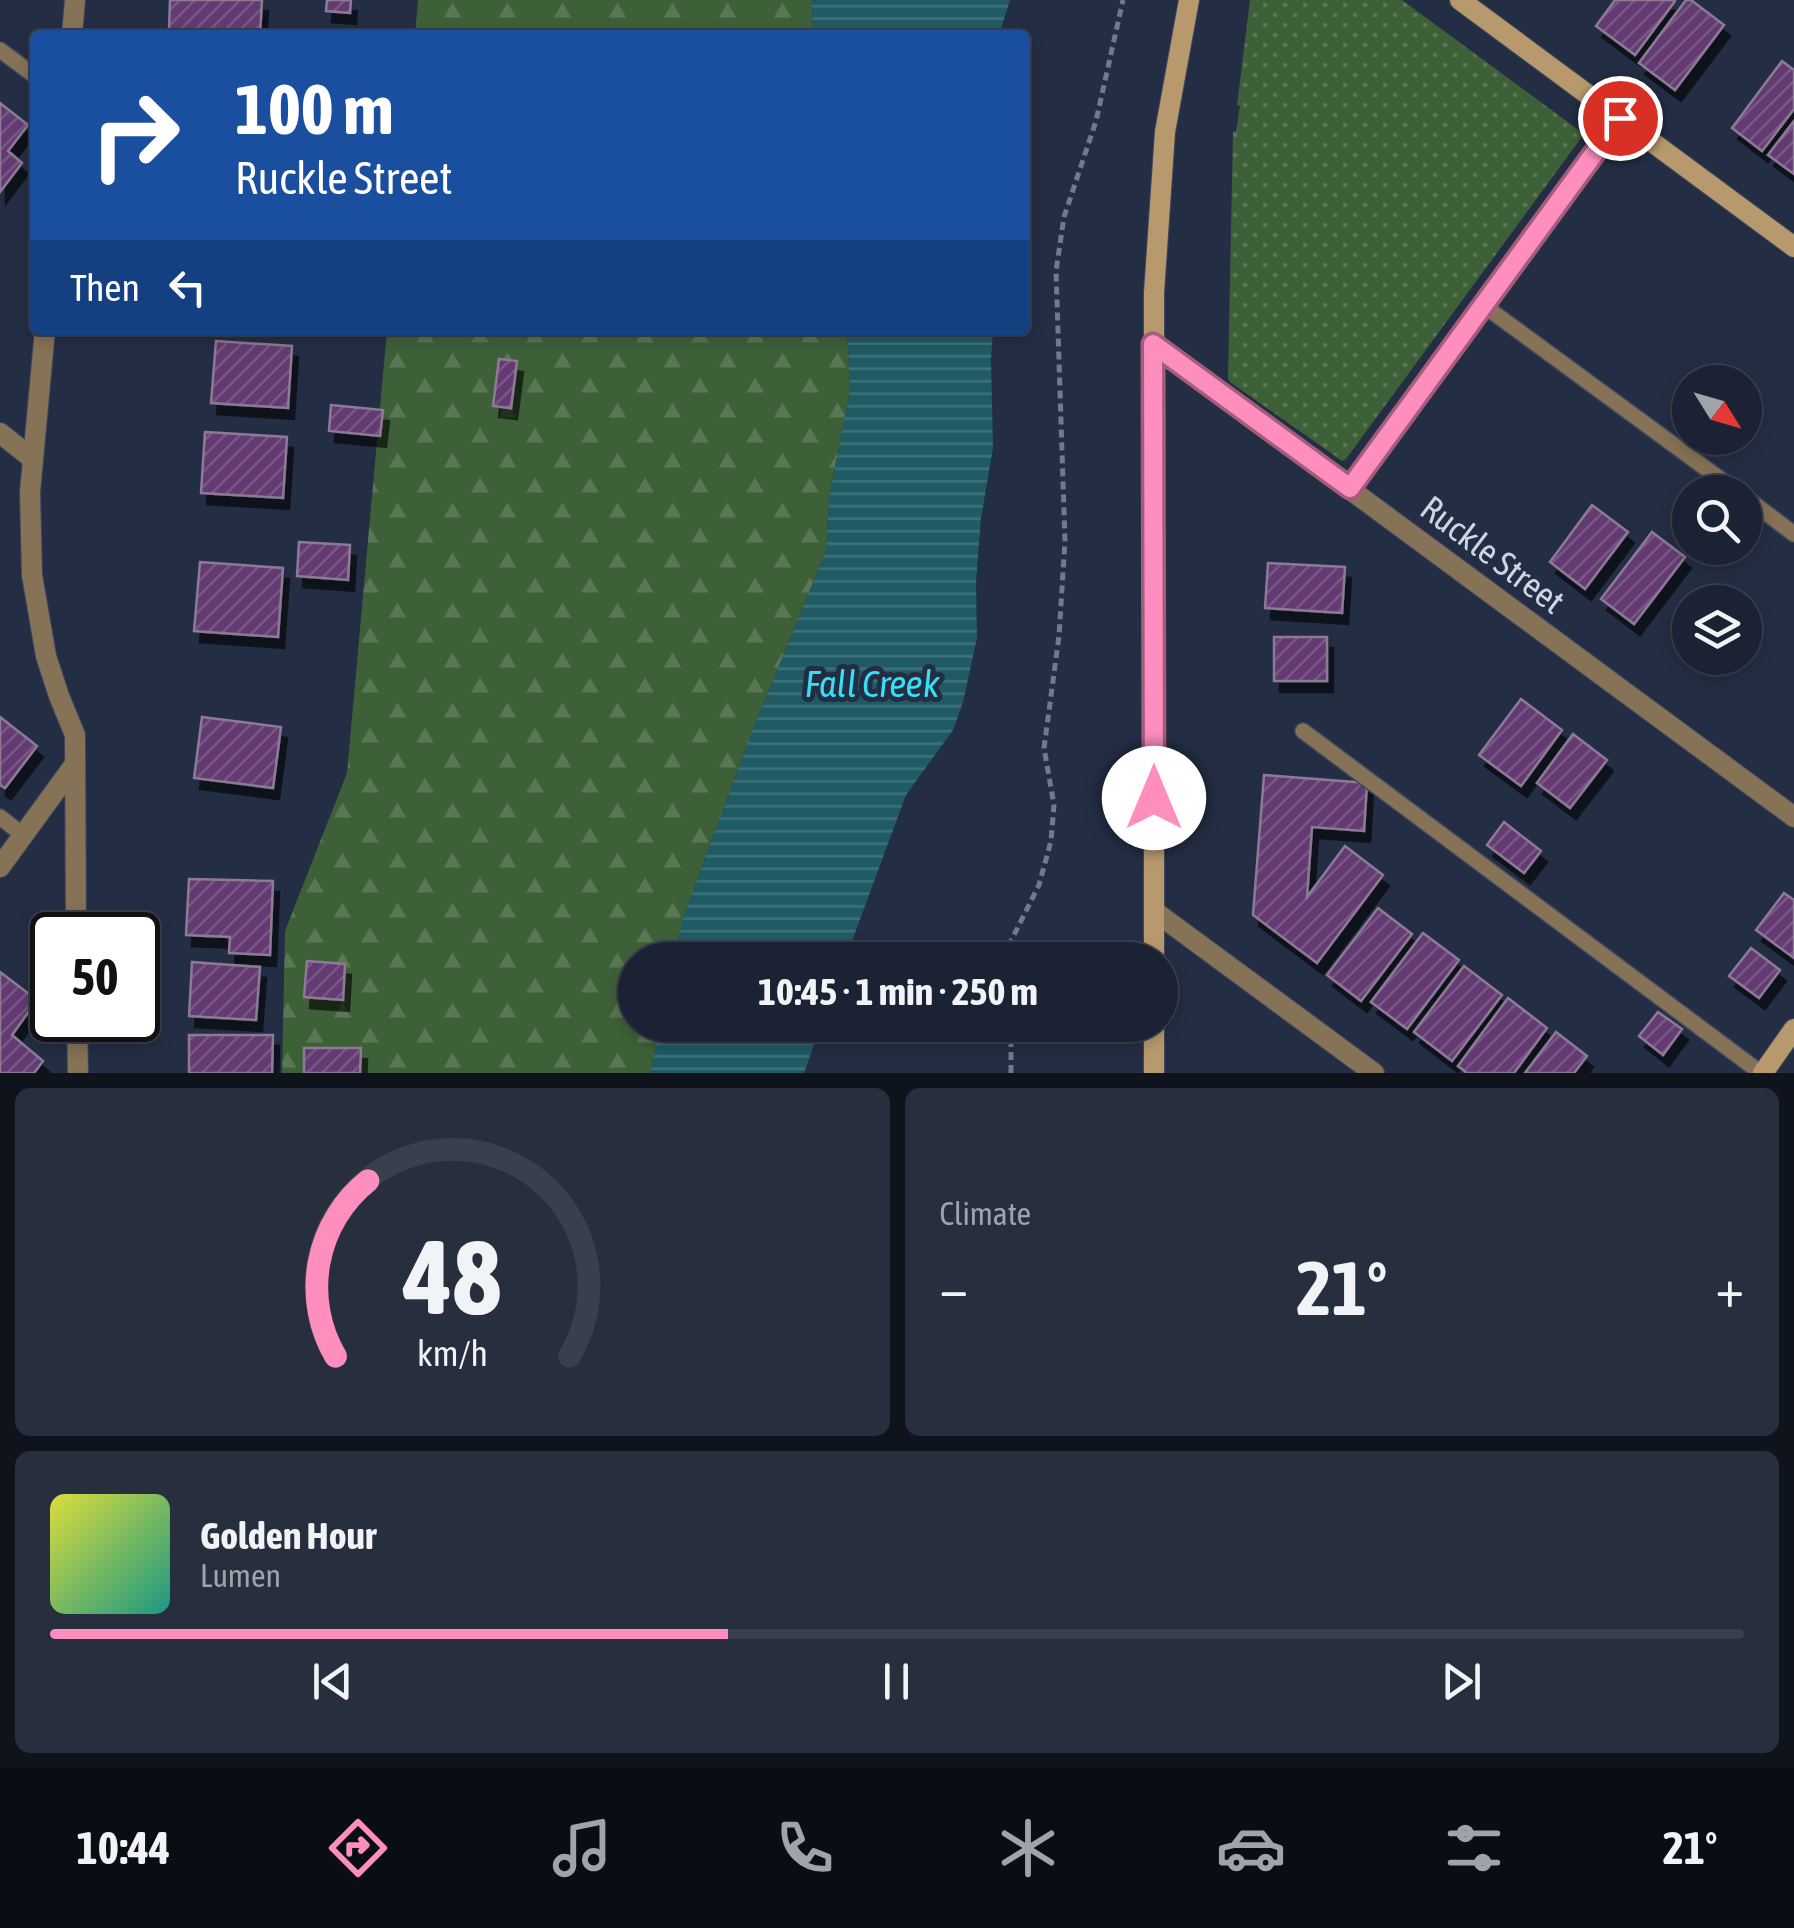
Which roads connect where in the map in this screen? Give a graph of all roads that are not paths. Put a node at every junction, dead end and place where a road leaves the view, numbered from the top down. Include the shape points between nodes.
1 (76, 0) edge
2 (1189, 0) edge
3 (1460, 0) edge
4 (73, 30) edge
5 (0, 50) edge
6 (30, 72) edge
7 (1620, 118) junction
8 (1794, 247) edge
9 (1484, 304) junction
10 (45, 335) edge
11 (1153, 344) junction
12 (0, 434) edge
13 (33, 459) junction
14 (1715, 475) edge
15 (1350, 488) junction
16 (1762, 510) edge
17 (1794, 534) edge
18 (1303, 731) dead end
19 (75, 764) junction
20 (0, 817) edge
21 (1794, 817) edge
22 (24, 835) junction
23 (0, 867) edge
24 (76, 912) edge
25 (1154, 912) junction
26 (1154, 942) edge
27 (1794, 1029) edge
28 (77, 1042) edge
29 (1154, 1042) edge
30 (78, 1073) edge
31 (1154, 1073) edge
32 (1374, 1073) edge
33 (1762, 1073) edge

1 - 4 street
2 - 11 main road via 1165,132
3 - 7 main road
5 - 6 lane
7 - 8 main road
7 - 9 street
9 - 14 lane
9 - 15 street
10 - 13 street
11 - 15 street, Ruckle Street
11 - 25 main road
12 - 13 street
13 - 19 street via 33,588 46,656 75,735
15 - 21 street, Ruckle Street
16 - 17 lane
18 - 33 lane
19 - 22 street
19 - 24 street
20 - 22 lane
22 - 23 street
25 - 26 main road
25 - 32 street
27 - 33 main road
28 - 30 street
29 - 31 main road

